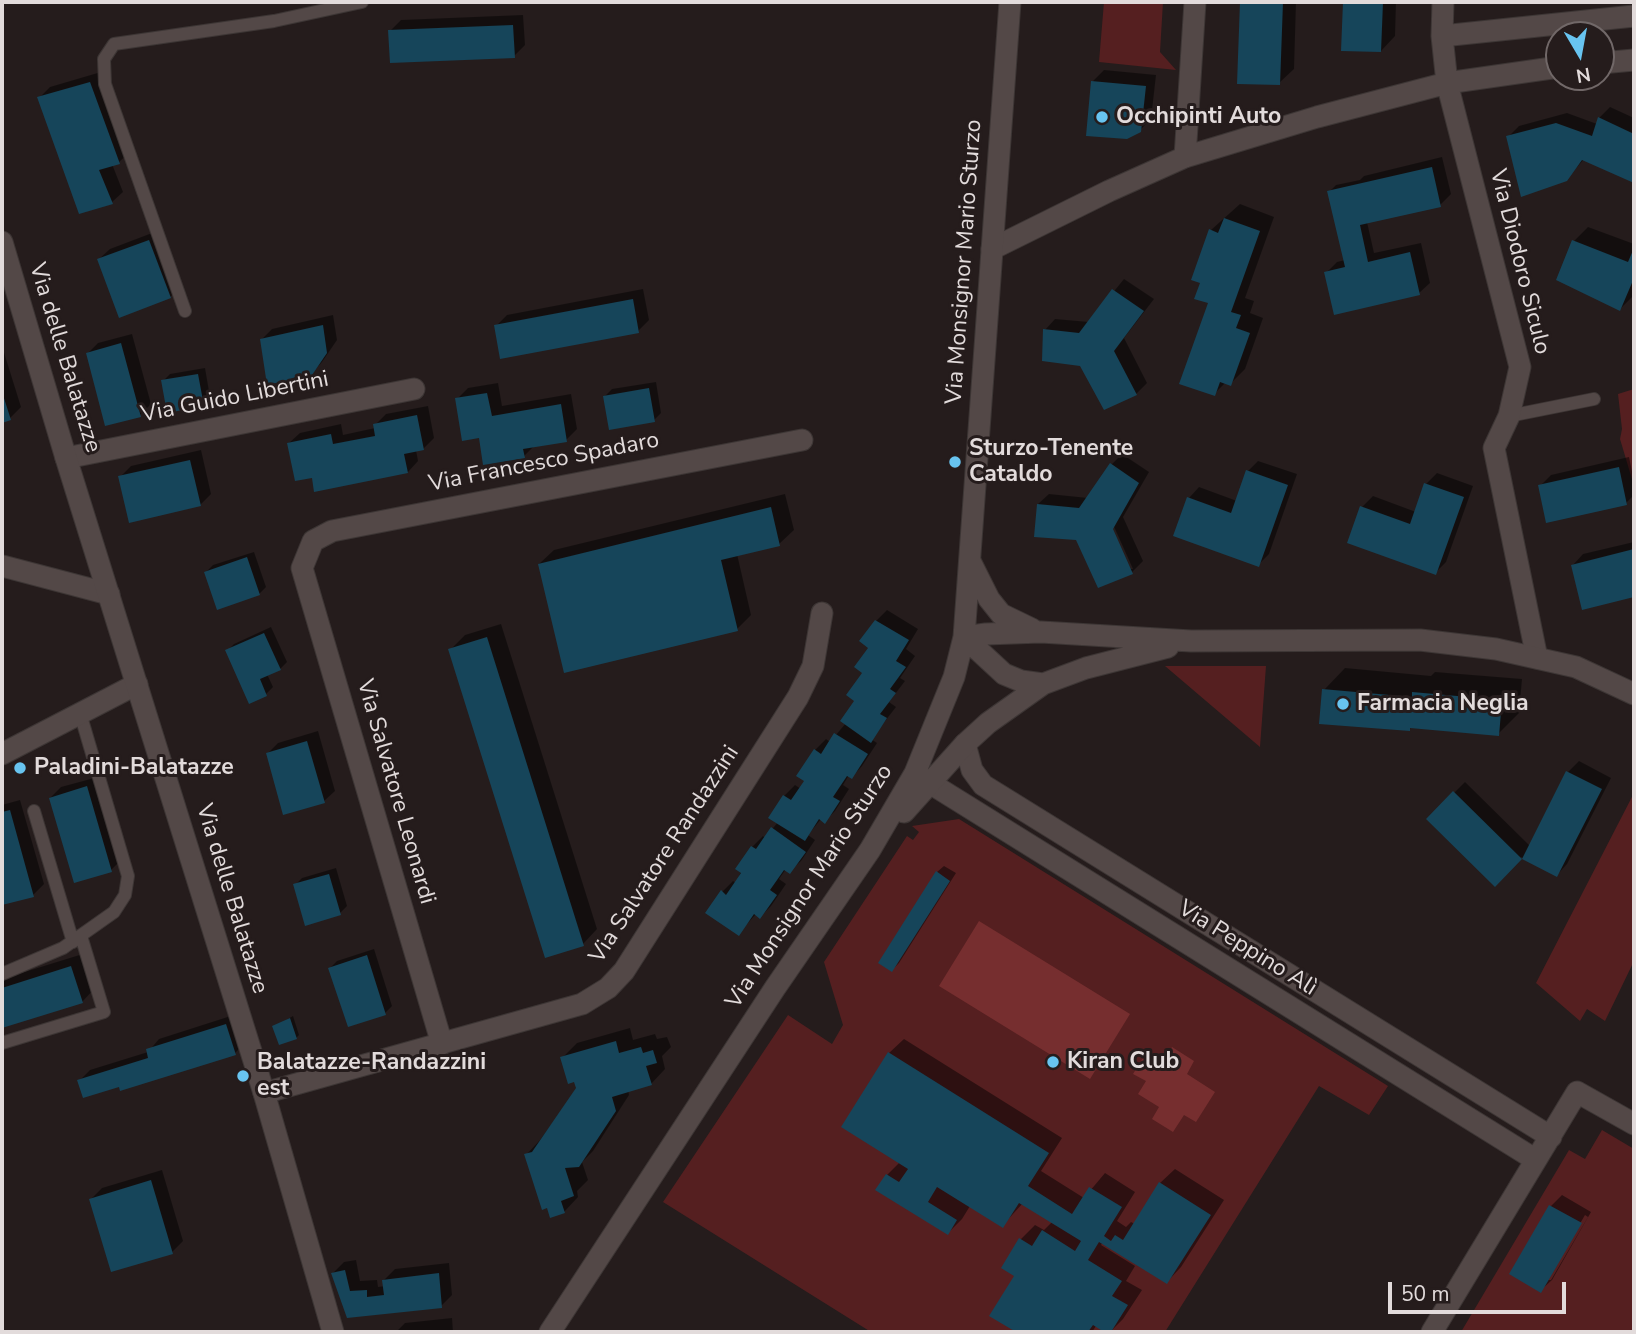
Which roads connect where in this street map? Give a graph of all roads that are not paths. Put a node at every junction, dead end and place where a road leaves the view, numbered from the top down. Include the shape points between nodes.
1 (362, 2) edge
2 (1010, 2) edge
3 (1195, 2) edge
4 (1443, 2) edge
5 (1634, 16) edge
6 (1442, 36) junction
7 (1634, 60) edge
8 (1615, 62) edge
9 (1545, 68) edge
10 (1447, 83) junction
11 (1185, 158) junction
12 (2, 242) edge
13 (992, 249) junction
14 (186, 311) dead end
15 (414, 389) dead end
16 (1594, 399) dead end
17 (1509, 416) junction
18 (802, 440) dead end
19 (66, 458) junction
20 (306, 555) joint
21 (970, 561) junction
22 (2, 566) edge
23 (109, 594) junction
24 (821, 613) dead end
25 (1041, 632) junction
26 (964, 637) junction
27 (1191, 641) junction
28 (1537, 658) junction
29 (137, 684) junction
30 (1043, 684) junction
31 (1634, 694) edge
32 (80, 713) junction
33 (965, 744) junction
34 (2, 754) edge
35 (923, 778) junction
36 (34, 811) dead end
37 (77, 939) junction
38 (2, 974) edge
39 (2, 1043) edge
40 (442, 1044) junction
41 (264, 1093) junction
42 (1634, 1124) edge
43 (1551, 1137) junction
44 (1536, 1160) junction
45 (333, 1332) edge
46 (550, 1332) edge
47 (1432, 1332) edge

1 - 14 lane via 274,21 114,44 104,59 105,84
2 - 13 street, Via Monsignor Mario Sturzo
3 - 11 street
4 - 6 street, Via Diodoro Siculo
5 - 6 street
6 - 10 street, Via Diodoro Siculo
7 - 8 street
9 - 10 street
10 - 11 street
10 - 17 street, Via Diodoro Siculo via 1520,367
11 - 13 street
12 - 19 street, Via delle Balatazze
13 - 21 street, Via Monsignor Mario Sturzo
15 - 19 street, Via Guido Libertini
16 - 17 lane
17 - 28 street, Via Diodoro Siculo via 1494,448
18 - 20 street, Via Francesco Spadaro via 332,531 313,541
19 - 23 street, Via delle Balatazze
20 - 40 street, Via Salvatore Leonardi via 302,568
21 - 25 street via 1001,614
21 - 26 street, Via Monsignor Mario Sturzo
22 - 23 street
23 - 29 street, Via delle Balatazze
24 - 40 street, Via Salvatore Randazzini via 813,666 798,697 624,971 582,1004
25 - 26 street
25 - 27 street
26 - 30 street via 1004,674
26 - 35 street, Via Monsignor Mario Sturzo
27 - 28 street via 1420,640
27 - 30 street, Via Monsignor Mario Sturzo
28 - 31 street via 1576,667
29 - 32 street
29 - 41 street, Via delle Balatazze
30 - 33 street, Via Monsignor Mario Sturzo
32 - 34 street
32 - 37 lane via 128,876 125,895 114,912
33 - 35 street, Via Monsignor Mario Sturzo
33 - 43 street, Via Peppino Alì via 972,770 983,785
35 - 44 street, Via Peppino Alì
35 - 46 street, Via Monsignor Mario Sturzo via 775,988
36 - 37 lane
37 - 38 lane
37 - 39 lane via 104,1012
40 - 41 street, Via Salvatore Randazzini
41 - 45 street, Via delle Balatazze
42 - 43 street via 1577,1092
43 - 44 street
44 - 47 street

